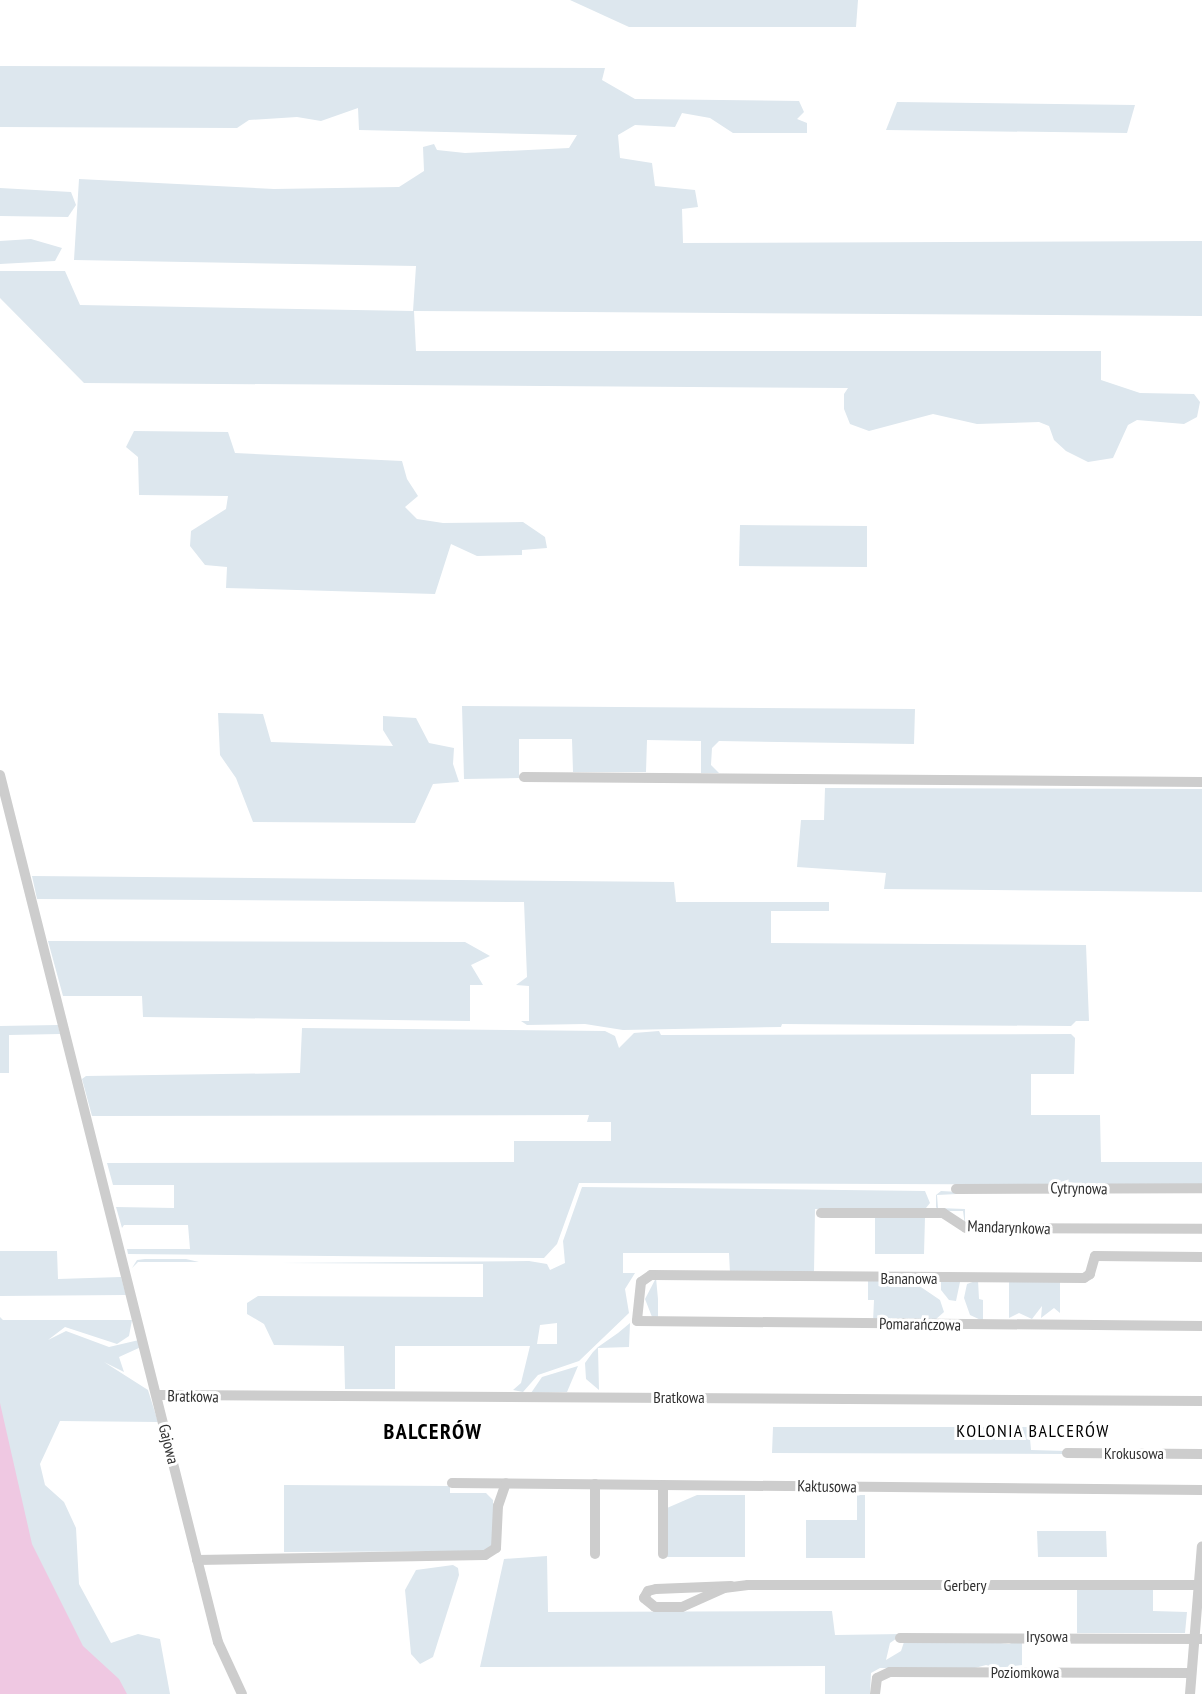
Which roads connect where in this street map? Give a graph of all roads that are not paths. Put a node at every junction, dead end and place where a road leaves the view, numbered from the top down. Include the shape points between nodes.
1 (0, 776) edge
2 (524, 777) dead end
3 (1202, 782) edge
4 (1202, 1188) edge
5 (956, 1189) dead end
6 (821, 1213) dead end
7 (1202, 1229) edge
8 (1202, 1257) edge
9 (637, 1321) joint
10 (1202, 1326) edge
11 (157, 1395) junction
12 (1202, 1401) edge
13 (1067, 1453) dead end
14 (1202, 1454) edge
15 (452, 1483) dead end
16 (506, 1483) junction
17 (595, 1484) junction
18 (663, 1485) junction
19 (1202, 1490) edge
20 (1202, 1546) edge
21 (595, 1554) dead end
22 (663, 1554) dead end
23 (197, 1560) junction
24 (1199, 1585) junction
25 (709, 1593) junction
26 (900, 1638) dead end
27 (1198, 1638) edge
28 (1191, 1673) junction
29 (242, 1694) edge
30 (875, 1694) edge
31 (1190, 1694) edge

1 - 11 street, Gajowa
2 - 3 street
4 - 5 street, Cytrynowa
6 - 7 street, Mandarynkowa via 943,1213 966,1228
8 - 9 street, Bananowa via 1095,1256 1090,1274 1084,1278 651,1275 641,1282
9 - 10 street, Pomarańczowa
11 - 12 street, Bratkowa
11 - 23 street, Gajowa
13 - 14 street, Krokusowa
15 - 16 street, Kaktusowa
16 - 17 street, Kaktusowa
16 - 23 street via 498,1506 496,1548 485,1555
17 - 18 street, Kaktusowa
17 - 21 street
18 - 19 street, Kaktusowa
18 - 22 street
20 - 24 street
23 - 29 street, Gajowa via 218,1642
24 - 25 street, Gerbery via 729,1586
24 - 27 street
25 - 25 street, Gerbery via 673,1608 650,1605 644,1598 654,1589
26 - 27 street, Irysowa
27 - 28 street
28 - 30 street, Poziomkowa via 890,1672 877,1678
28 - 31 street

